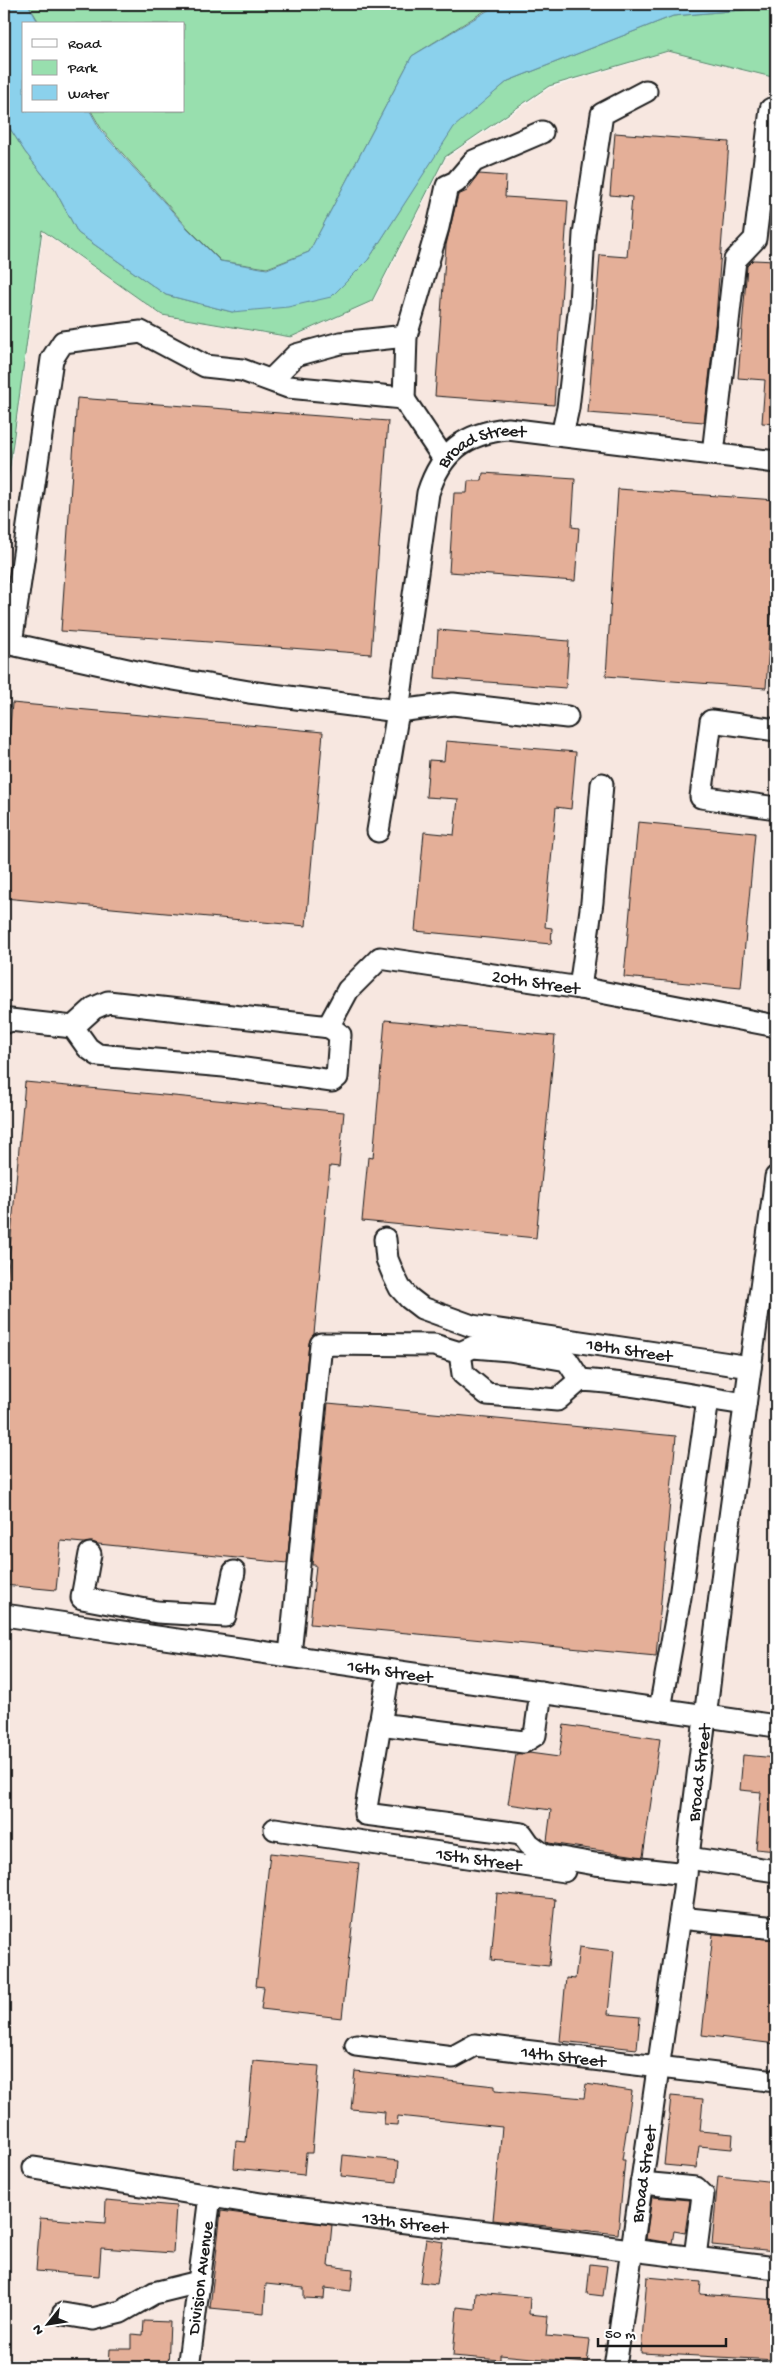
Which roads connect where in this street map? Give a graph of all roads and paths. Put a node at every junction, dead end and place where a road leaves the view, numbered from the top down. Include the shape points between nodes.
1 (646, 91) dead end
2 (771, 109) dead end
3 (542, 132) dead end
4 (406, 336) junction
5 (272, 380) junction
6 (404, 400) junction
7 (562, 435) junction
8 (712, 454) junction
9 (444, 459) junction
10 (776, 462) edge
11 (398, 711) junction
12 (567, 716) dead end
13 (776, 730) edge
14 (602, 784) dead end
15 (776, 808) edge
16 (378, 832) dead end
17 (580, 988) junction
18 (4, 1023) edge
19 (776, 1026) edge
20 (73, 1027) junction
21 (328, 1027) junction
22 (776, 1178) edge
23 (385, 1239) dead end
24 (460, 1353) junction
25 (750, 1367) junction
26 (580, 1380) junction
27 (708, 1399) junction
28 (745, 1404) junction
29 (90, 1554) dead end
30 (234, 1572) dead end
31 (157, 1612) junction
32 (4, 1615) edge
33 (151, 1636) junction
34 (290, 1655) junction
35 (389, 1670) junction
36 (541, 1692) junction
37 (660, 1709) junction
38 (705, 1716) junction
39 (379, 1724) junction
40 (776, 1726) edge
41 (275, 1829) dead end
42 (776, 1871) edge
43 (686, 1873) junction
44 (680, 1918) junction
45 (776, 1928) edge
46 (356, 2045) dead end
47 (658, 2067) junction
48 (776, 2081) edge
49 (34, 2168) dead end
50 (641, 2184) junction
51 (210, 2196) junction
52 (632, 2250) junction
53 (695, 2257) junction
54 (776, 2268) edge
55 (199, 2282) junction
56 (63, 2314) dead end
57 (189, 2361) dead end
58 (615, 2367) edge

1 - 7 street via 602,114 584,234 580,304
2 - 8 street via 755,239 735,260
3 - 4 street via 474,161 456,182 447,186
4 - 5 street via 340,344 296,355
4 - 6 street
5 - 6 street via 288,387
5 - 11 street via 242,370 205,366 141,332 63,342 52,359 11,644 249,692
6 - 9 street
7 - 8 street, Broad Street
7 - 9 street, Broad Street via 508,428 490,430 472,436
8 - 10 street, Broad Street
9 - 11 street, Broad Street via 433,476 428,493
11 - 12 street via 453,704
11 - 16 street, Broad Street
13 - 15 street via 711,721 701,797
14 - 17 street via 592,902
17 - 19 street, 20th Street
17 - 21 street, 20th Street via 380,958 348,990
18 - 20 street via 10,1020
20 - 21 street via 94,1008 108,1002
20 - 21 street via 88,1048 98,1055 224,1066 332,1081 337,1077 340,1035
22 - 25 street, Broad Street
23 - 25 street, 18th Street via 388,1260 397,1282 409,1298 422,1308 472,1326
24 - 26 street via 473,1347 567,1360
24 - 26 street via 463,1374 487,1394 557,1400
24 - 34 street via 434,1345 321,1344
25 - 28 street, Broad Street
26 - 27 street via 616,1382
27 - 28 street
27 - 37 street
28 - 38 street, Broad Street
29 - 31 street via 82,1598
30 - 31 street via 226,1616
31 - 33 street
32 - 33 street, 16th Street
33 - 34 street, 16th Street
34 - 35 street, 16th Street
35 - 36 street, 16th Street
35 - 39 street
36 - 37 street, 16th Street
36 - 39 street via 535,1735 524,1742
37 - 38 street, 16th Street
38 - 40 street, 16th Street
38 - 43 street, Broad Street
39 - 43 street via 365,1814 522,1834 544,1855
41 - 43 street, 15th Street
42 - 43 street
43 - 44 street, Broad Street
44 - 45 street
44 - 47 street, Broad Street
46 - 47 street, 14th Street via 453,2057 475,2045
47 - 48 street, 14th Street
47 - 50 street, Broad Street
49 - 51 street, 13th Street
50 - 52 street, Broad Street
50 - 53 street via 696,2188 703,2195
51 - 52 street, 13th Street
51 - 55 street, Division Avenue
52 - 53 street, 13th Street
52 - 58 street, Broad Street
53 - 54 street, 13th Street
55 - 56 street via 154,2293 121,2312 93,2319
55 - 57 street, Division Avenue

